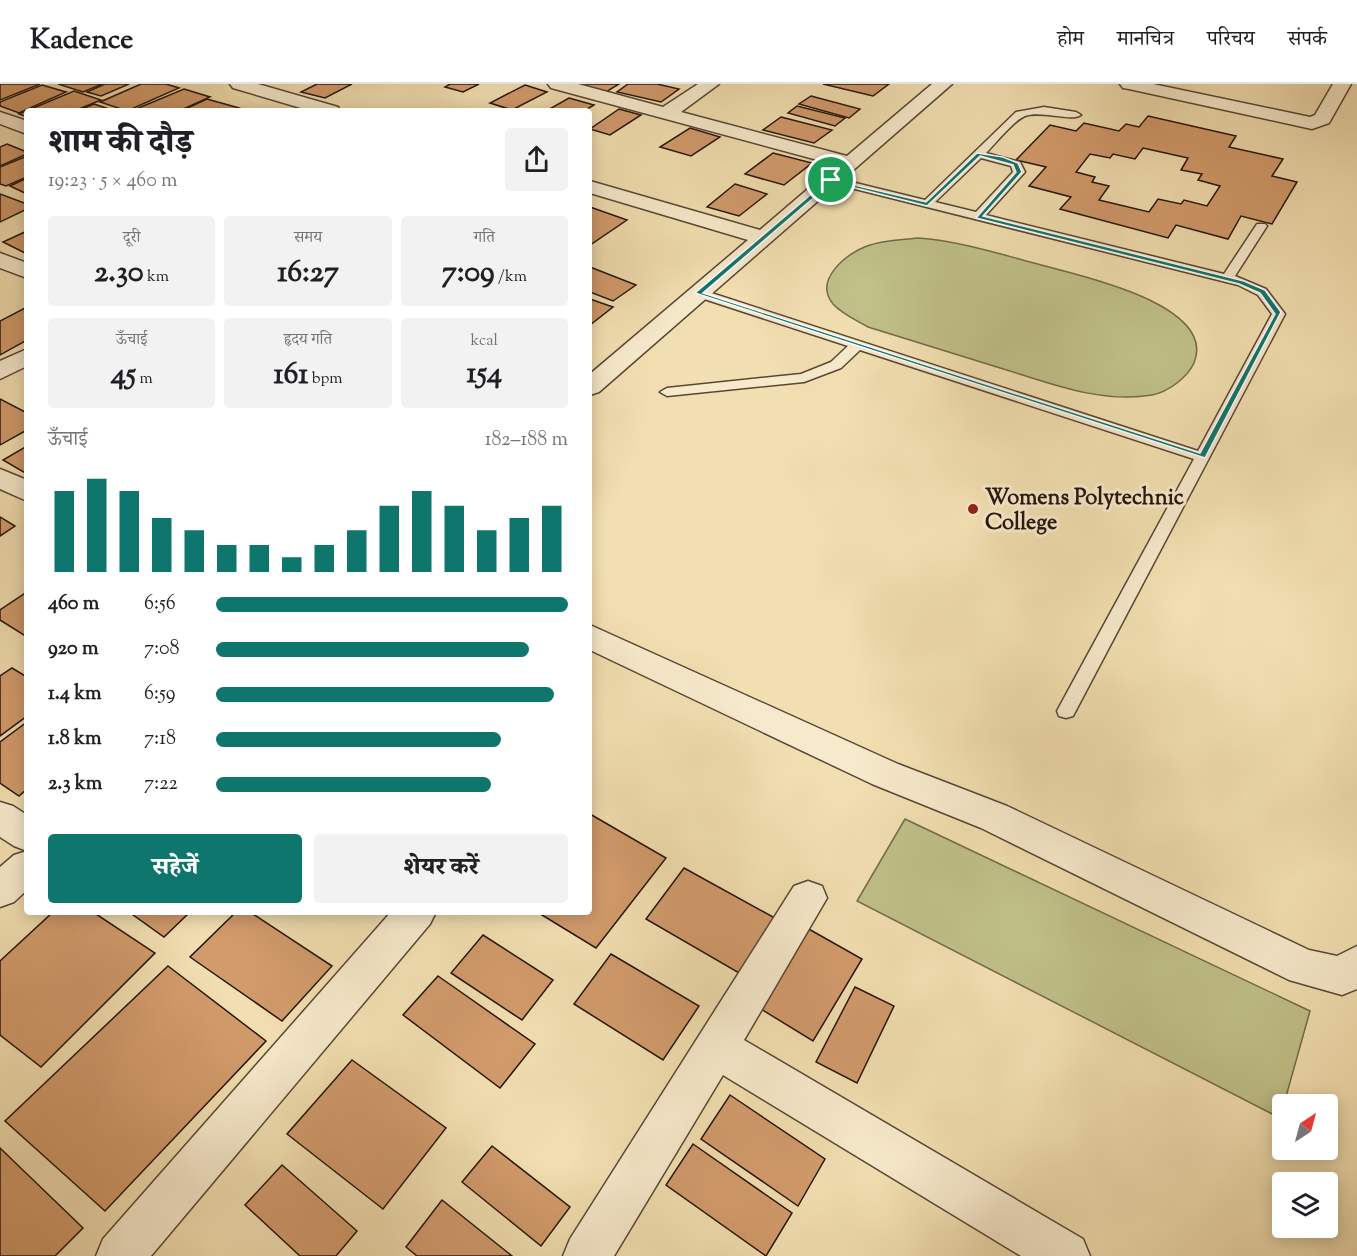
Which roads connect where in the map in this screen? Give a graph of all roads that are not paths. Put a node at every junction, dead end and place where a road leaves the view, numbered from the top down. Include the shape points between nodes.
1 (239, 84) edge
2 (557, 84) edge
3 (710, 84) edge
4 (943, 84) edge
5 (1129, 84) edge
6 (1342, 84) edge
7 (321, 108) edge
8 (666, 113) junction
9 (1076, 115) dead end
10 (0, 118) edge
11 (24, 127) edge
12 (979, 154) junction
13 (851, 163) junction
14 (831, 180) junction
15 (592, 188) edge
16 (927, 204) junction
17 (978, 217) junction
18 (1261, 225) dead end
19 (763, 238) junction
20 (0, 260) edge
21 (24, 270) edge
22 (1227, 279) junction
23 (699, 293) junction
24 (857, 345) junction
25 (24, 358) edge
26 (0, 371) edge
27 (592, 385) edge
28 (667, 392) dead end
29 (1202, 457) junction
30 (0, 478) edge
31 (24, 490) edge
32 (592, 638) edge
33 (1066, 711) dead end
34 (0, 817) edge
35 (24, 833) edge
36 (24, 870) edge
37 (0, 890) edge
38 (808, 898) dead end
39 (413, 915) edge
40 (1357, 965) edge
41 (716, 1047) junction
42 (1047, 1251) edge
43 (120, 1256) edge
44 (587, 1256) edge

1 - 7 street
2 - 8 street
3 - 8 street
4 - 13 street
5 - 6 street via 1238,100 1312,123 1322,119
8 - 13 street
9 - 12 lane via 1044,111 1020,114
10 - 11 street
12 - 16 lane
12 - 17 lane via 1016,164 1019,172
13 - 14 street
14 - 16 lane
14 - 19 street
15 - 19 street
16 - 17 lane
17 - 22 lane
18 - 22 lane
19 - 23 street
20 - 21 street
22 - 29 lane via 1262,292 1279,314
23 - 24 lane
23 - 27 street
24 - 28 lane via 836,365 804,378
24 - 29 lane
25 - 26 street
29 - 33 lane
30 - 31 street
32 - 40 street via 885,774 994,817 1303,967 1342,976
34 - 35 street
36 - 37 street
38 - 41 street
39 - 43 street
41 - 42 street
41 - 44 street

